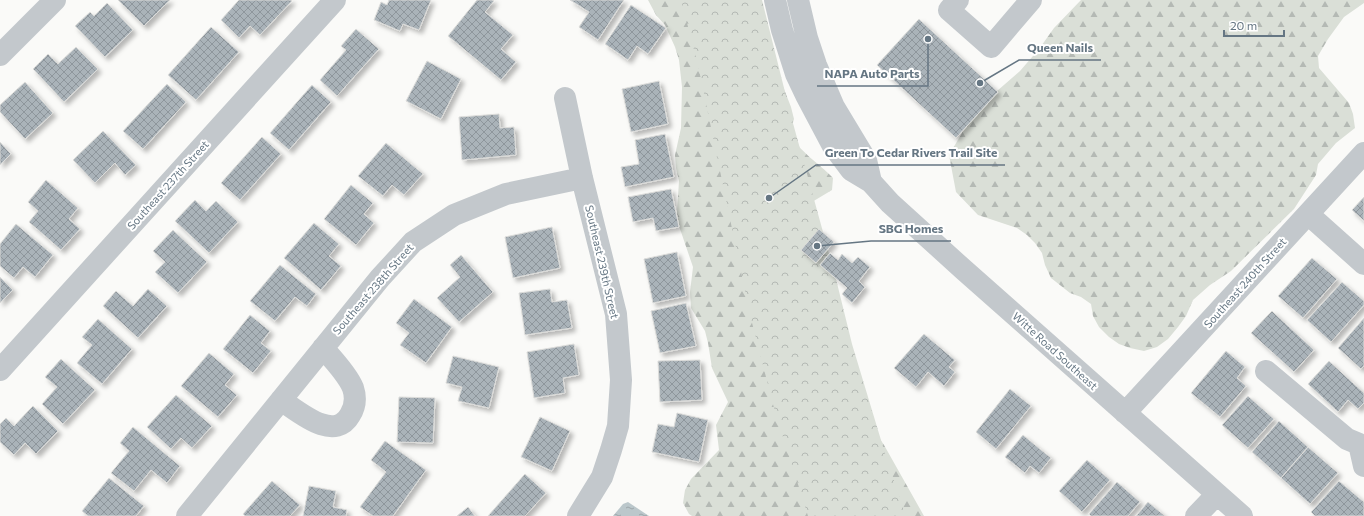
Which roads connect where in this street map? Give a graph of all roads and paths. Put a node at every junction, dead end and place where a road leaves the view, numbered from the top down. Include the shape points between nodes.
1 (55, 0) edge
2 (335, 0) edge
3 (775, 0) edge
4 (798, 0) edge
5 (958, 0) edge
6 (1031, 0) edge
7 (0, 56) edge
8 (565, 98) dead end
9 (1364, 152) edge
10 (582, 178) junction
11 (871, 182) junction
12 (1308, 214) junction
13 (1364, 264) edge
14 (323, 348) junction
15 (0, 370) edge
16 (1266, 371) dead end
17 (281, 400) junction
18 (1125, 414) junction
19 (1361, 443) edge
20 (1364, 466) edge
21 (1217, 494) junction
22 (187, 516) edge
23 (578, 516) edge
24 (1196, 516) edge
25 (1242, 516) edge

1 - 7 street
2 - 15 street, Southeast 237th Street
3 - 11 street, Witte Road Southeast via 796,74 816,116 833,146 851,170
4 - 11 street, Witte Road Southeast via 816,65 834,107 866,160
5 - 6 street via 949,10 991,47
8 - 10 street, Southeast 239th Street
9 - 12 street, Southeast 240th Street
10 - 14 street, Southeast 238th Street via 506,194 454,215 413,242
10 - 23 street, Southeast 239th Street via 616,314 621,380 618,426 611,450 602,477
11 - 18 street, Witte Road Southeast via 890,203
12 - 13 street
12 - 18 street, Southeast 240th Street
14 - 17 street, Southeast 238th Street
14 - 17 street via 353,388 355,404 350,416 341,424 329,426 312,421
16 - 19 street via 1347,438
17 - 22 street, Southeast 238th Street
18 - 21 street, Witte Road Southeast
19 - 20 street
21 - 24 street
21 - 25 street, Witte Road Southeast

